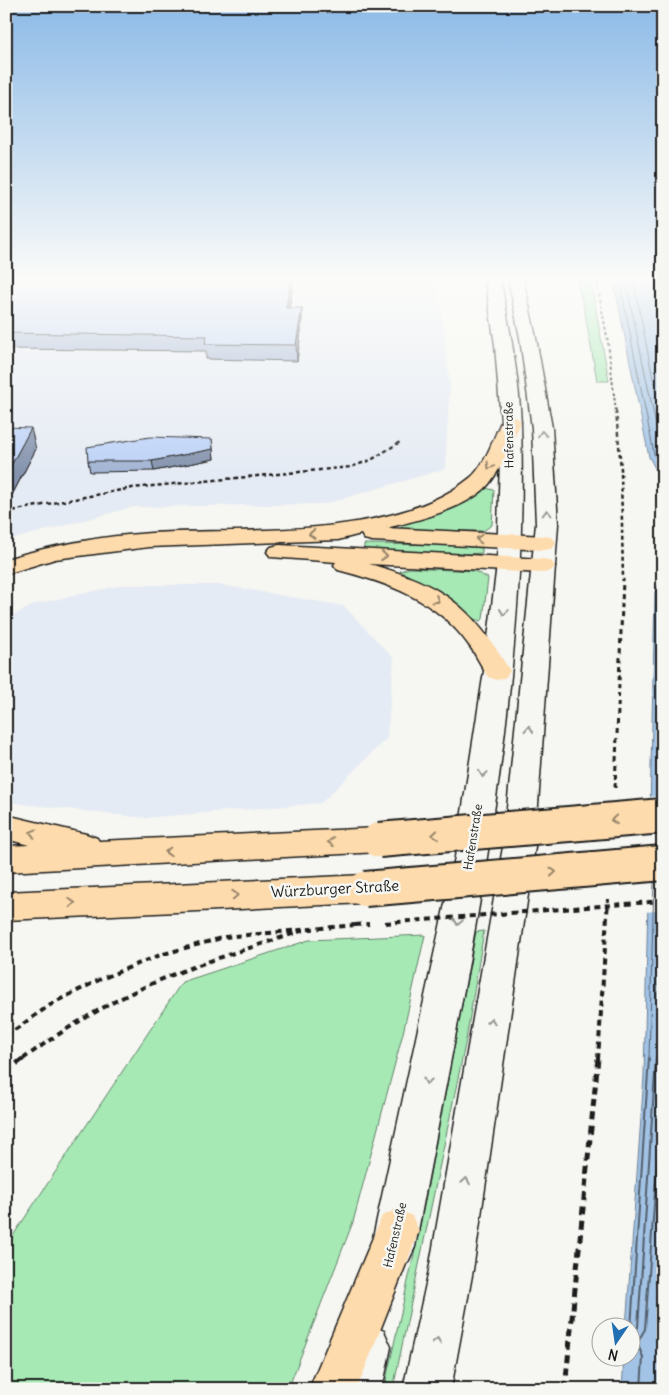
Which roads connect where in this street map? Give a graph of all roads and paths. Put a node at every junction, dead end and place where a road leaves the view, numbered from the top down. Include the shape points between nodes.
1 (504, 343) edge
2 (529, 343) edge
3 (609, 343) edge
4 (511, 422) junction
5 (400, 442) dead end
6 (6, 512) edge
7 (338, 533) junction
8 (291, 552) junction
9 (509, 552) junction
10 (544, 555) junction
11 (6, 567) edge
12 (6, 582) edge
13 (497, 671) junction
14 (618, 748) dead end
15 (663, 816) edge
16 (6, 827) edge
17 (114, 855) junction
18 (6, 859) edge
19 (663, 863) edge
20 (663, 902) edge
21 (16, 908) edge
22 (309, 928) junction
23 (6, 1036) edge
24 (599, 1051) dead end
25 (6, 1072) edge
26 (397, 1231) junction
27 (333, 1389) edge
28 (358, 1389) edge
29 (427, 1389) edge
30 (565, 1389) edge

1 - 4 main road, Hafenstraße
10 -> 2 main road via 547,503 542,428
3 - 14 path via 624,506 625,585
4 -> 7 main road via 488,471 469,490 422,512
4 - 9 main road, Hafenstraße
5 - 6 path via 371,460 352,467 132,488
9 -> 7 main road
7 -> 11 main road via 149,540 52,553
8 -> 9 main road
8 - 12 main road via 197,549 148,553 75,563
8 -> 13 main road via 411,584 448,607 475,634
9 - 10 main road
9 -> 13 main road, Hafenstraße
29 -> 10 main road via 451,1270 519,847
13 -> 26 main road, Hafenstraße via 471,857
15 -> 17 main road, bridge via 379,840
17 -> 16 main road
17 - 18 main road
21 -> 19 main road, Würzburger Straße, bridge via 365,889
20 - 22 path, bridge
22 - 23 path via 225,937 160,955 53,1003
22 - 25 path via 198,965 144,989 74,1024
24 - 30 path
26 - 27 main road
26 - 28 main road, Hafenstraße

